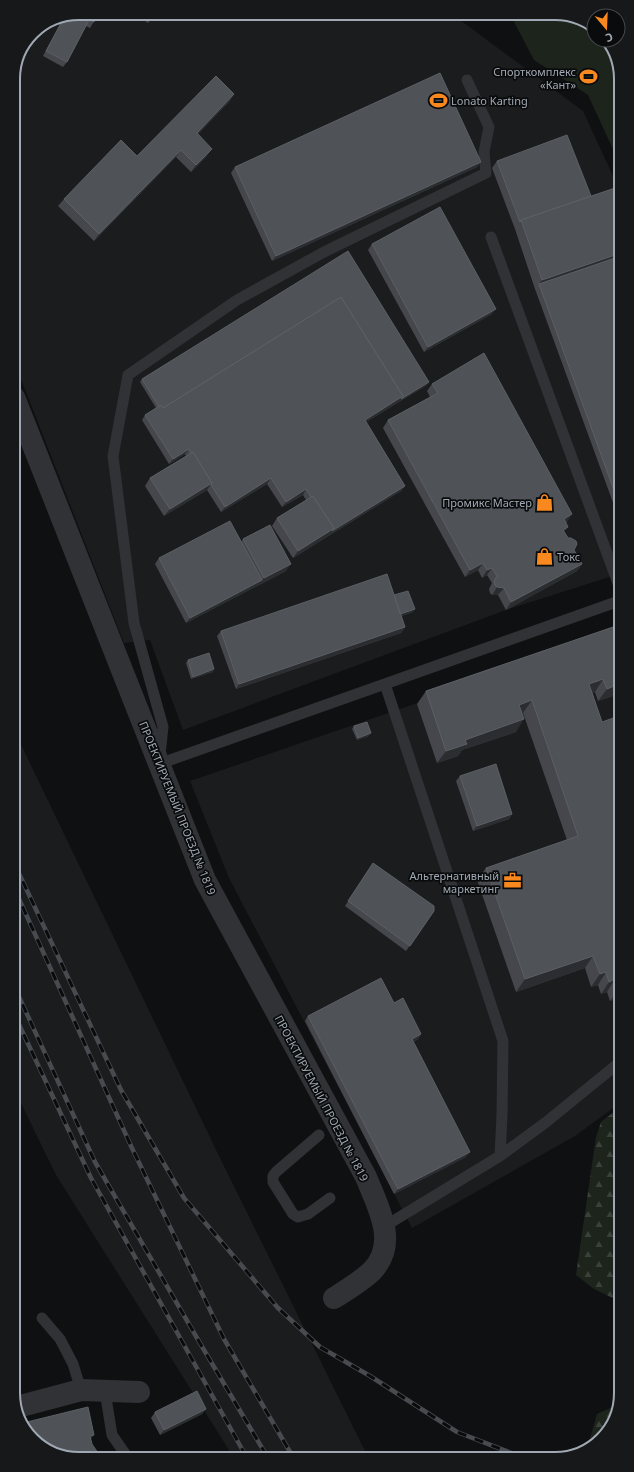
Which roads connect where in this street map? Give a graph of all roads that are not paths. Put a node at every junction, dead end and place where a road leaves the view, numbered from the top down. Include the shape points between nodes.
1 (468, 80) dead end
2 (491, 237) dead end
3 (20, 412) edge
4 (614, 572) edge
5 (614, 604) edge
6 (384, 684) junction
7 (159, 764) junction
8 (614, 1067) edge
9 (318, 1135) dead end
10 (500, 1156) junction
11 (330, 1198) dead end
12 (385, 1226) junction
13 (334, 1298) dead end
14 (42, 1318) dead end
15 (82, 1390) junction
16 (105, 1391) junction
17 (139, 1392) dead end
18 (21, 1406) edge
19 (124, 1452) edge

1 - 7 lane via 489,127 484,152 486,172 324,252 237,300 128,375 113,456 134,623 163,727
2 - 4 lane
3 - 7 street, ПРОЕКТИРУЕМЫЙ ПРОЕЗД № 1819
5 - 6 lane
6 - 7 lane
6 - 10 lane via 503,1040
7 - 12 street, ПРОЕКТИРУЕМЫЙ ПРОЕЗД № 1819 via 205,880 366,1177
8 - 10 lane
9 - 11 lane via 276,1172 273,1182 293,1214 298,1217 308,1214
10 - 12 lane
12 - 13 street, ПРОЕКТИРУЕМЫЙ ПРОЕЗД № 1819 via 386,1247 372,1272
14 - 15 lane via 60,1339 73,1364
15 - 16 street
15 - 18 street
16 - 17 street
16 - 19 lane via 112,1436

